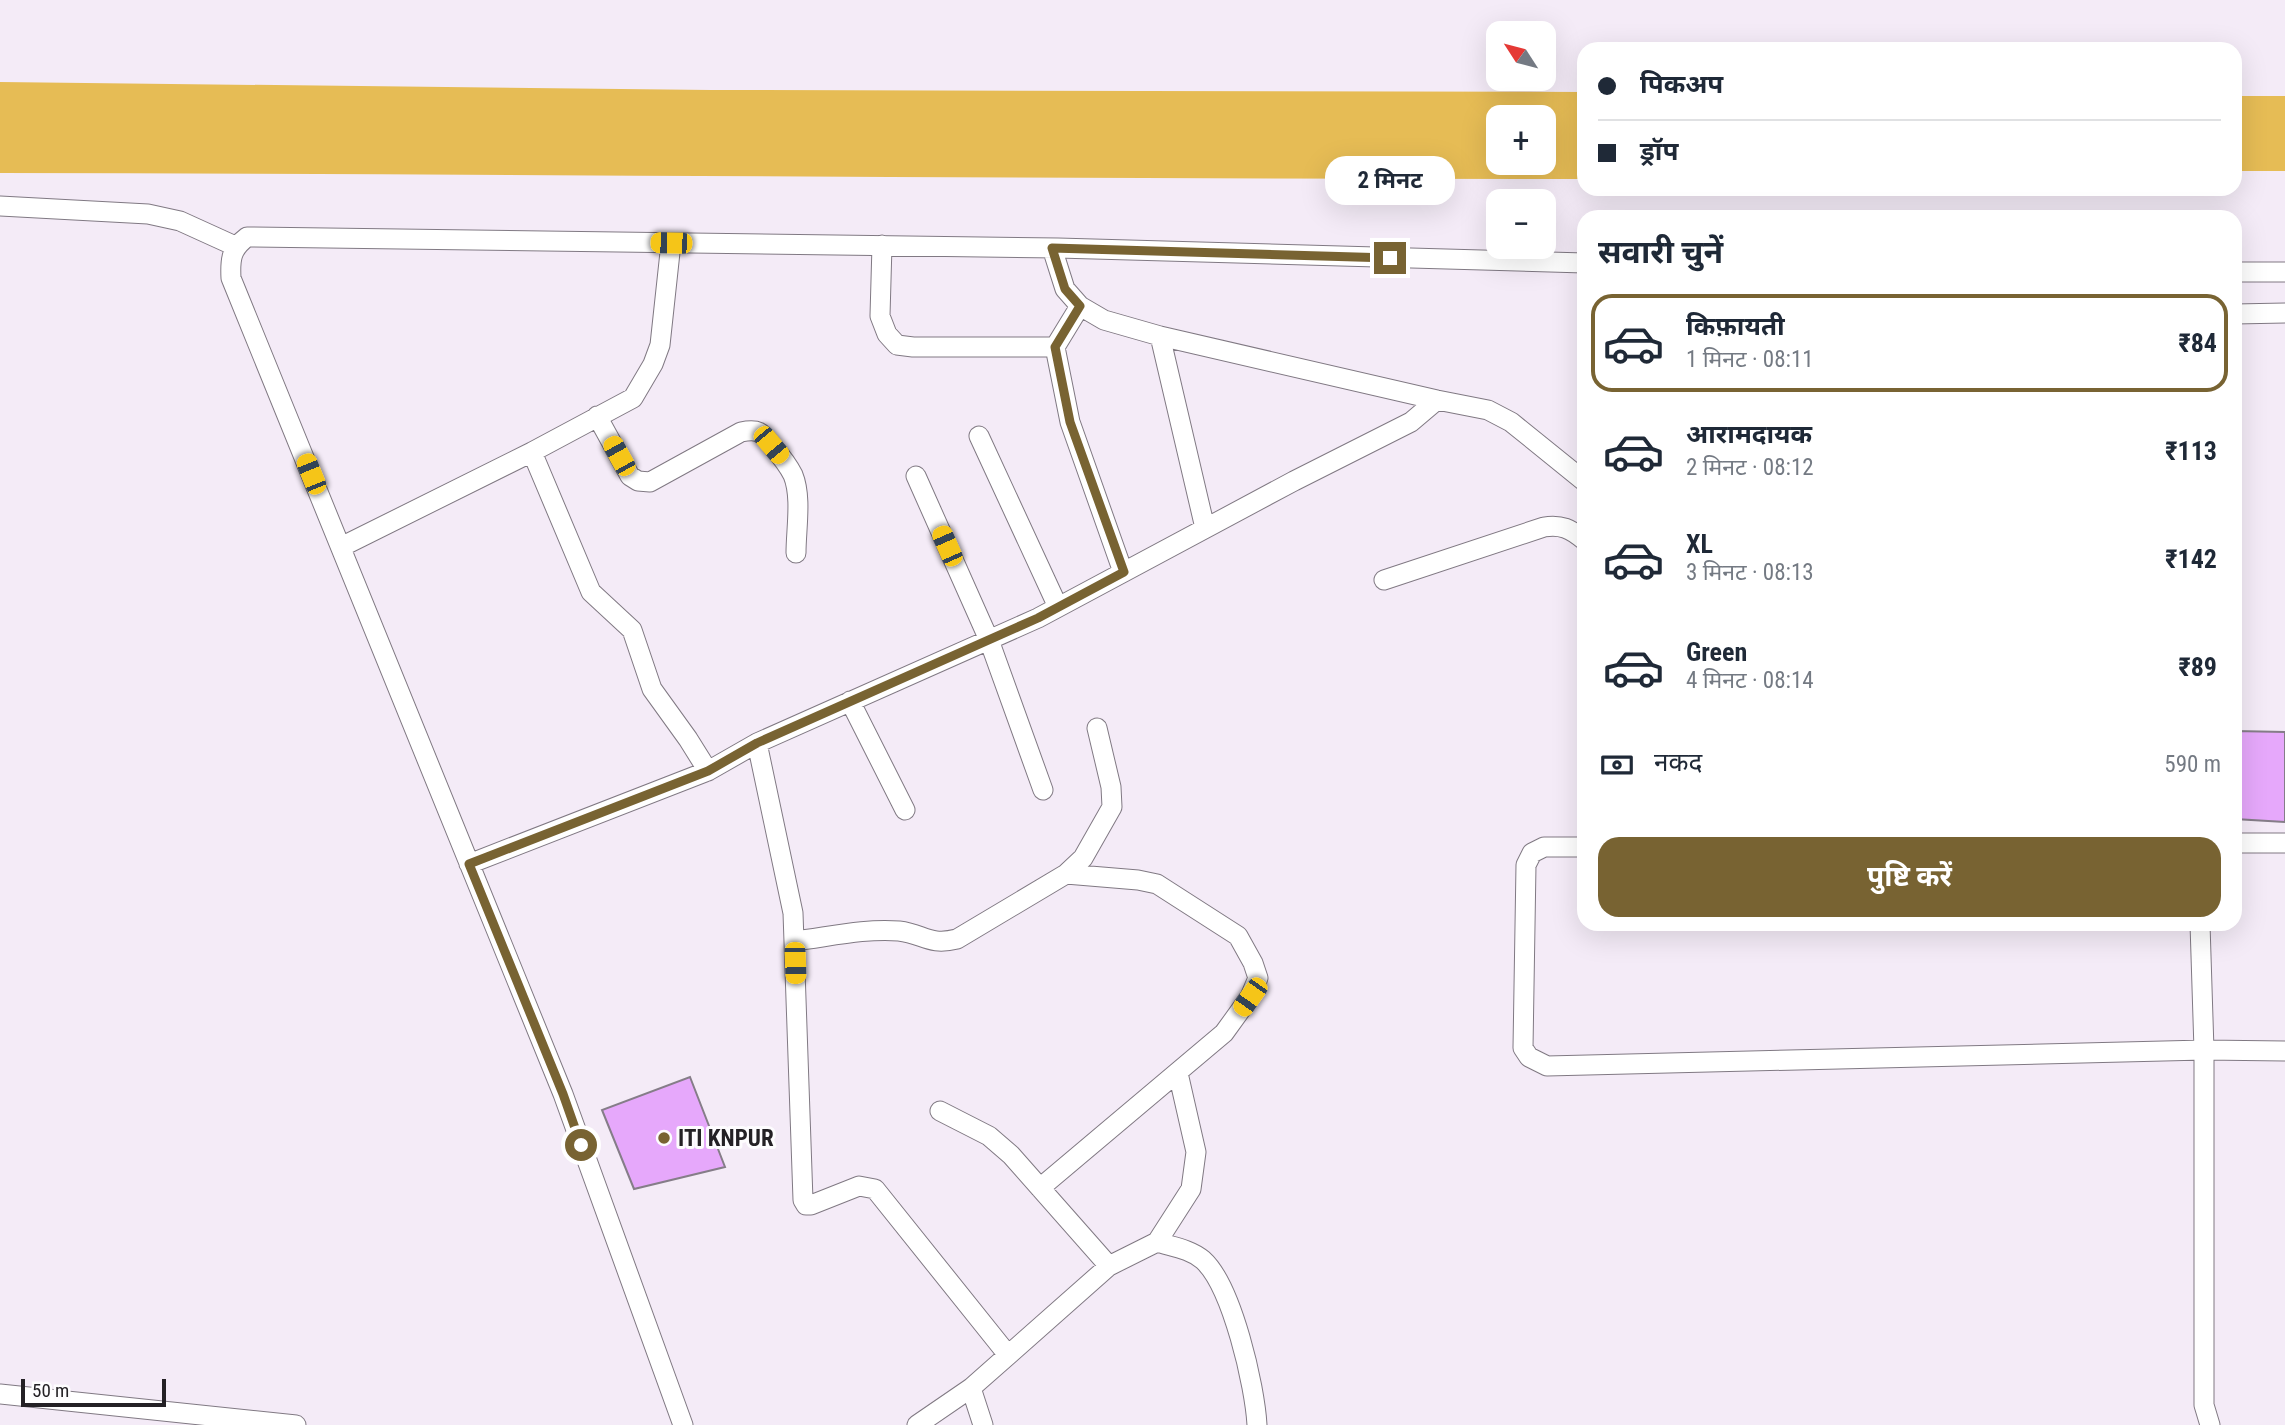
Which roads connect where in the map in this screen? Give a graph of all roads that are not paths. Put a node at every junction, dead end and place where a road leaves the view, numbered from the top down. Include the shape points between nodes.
1 (0, 206) edge
2 (671, 243) junction
3 (235, 246) junction
4 (882, 246) junction
5 (1052, 248) junction
6 (1577, 263) edge
7 (2242, 272) edge
8 (2285, 272) edge
9 (1080, 306) junction
10 (2285, 313) edge
11 (2242, 314) edge
12 (1160, 336) junction
13 (1055, 347) junction
14 (1437, 400) junction
15 (597, 416) junction
16 (979, 436) dead end
17 (532, 452) junction
18 (1577, 475) edge
19 (916, 476) dead end
20 (1205, 528) junction
21 (1577, 534) edge
22 (341, 547) junction
23 (796, 553) dead end
24 (1124, 572) junction
25 (1384, 580) dead end
26 (1058, 607) junction
27 (989, 640) junction
28 (850, 701) junction
29 (1097, 728) dead end
30 (757, 743) junction
31 (708, 771) junction
32 (1043, 790) dead end
33 (905, 810) dead end
34 (2242, 843) edge
35 (2285, 843) edge
36 (1577, 847) edge
37 (469, 864) junction
38 (1066, 874) junction
39 (2200, 931) edge
40 (794, 941) junction
41 (2204, 1050) junction
42 (2285, 1051) edge
43 (1178, 1073) junction
44 (940, 1111) dead end
45 (1040, 1188) junction
46 (1157, 1242) junction
47 (1109, 1266) junction
48 (1008, 1356) junction
49 (971, 1388) junction
50 (0, 1394) edge
51 (296, 1425) edge
52 (683, 1425) edge
53 (917, 1425) edge
54 (983, 1425) edge
55 (1257, 1425) edge
56 (2210, 1425) edge

1 - 3 street via 148,214 180,221
2 - 3 street via 247,237
2 - 4 street
2 - 15 street via 660,345 653,364 633,398
3 - 22 street via 231,278
4 - 5 street
4 - 13 street via 880,316 897,345
5 - 6 street
5 - 9 street via 1065,289
7 - 8 street
9 - 12 street via 1104,320
9 - 13 street
10 - 11 street
12 - 14 street
12 - 20 street
13 - 24 street via 1070,422
14 - 18 street via 1488,410 1511,422
14 - 20 street via 1411,422
15 - 17 street
15 - 23 street via 630,476 638,481 650,482 741,432 761,432 793,476
16 - 26 street
17 - 22 street
17 - 31 street via 587,585 632,630 652,690
19 - 27 street
20 - 24 street
21 - 25 street via 1558,525 1544,527
22 - 37 street
24 - 26 street
26 - 27 street
27 - 28 street
27 - 32 street
28 - 30 street
28 - 33 street
29 - 38 street via 1112,807 1083,858
30 - 31 street
30 - 40 street via 793,913
31 - 37 street
34 - 35 street
36 - 41 street via 1544,848 1532,853 1526,865 1522,1048 1547,1066
37 - 52 street via 563,1094
38 - 40 street via 957,939 932,941 900,931
38 - 43 street via 1157,884 1238,936 1253,962 1258,978 1250,997 1224,1033
39 - 41 street
40 - 48 street via 803,1200 811,1205 859,1186 875,1189
41 - 42 street
41 - 56 street via 2204,1405
43 - 45 street
43 - 46 street via 1196,1152 1191,1189
44 - 45 street via 989,1136
45 - 47 street
46 - 47 street
46 - 55 street via 1195,1255 1218,1280 1242,1343
47 - 48 street
48 - 49 street
49 - 53 street
49 - 54 street
50 - 51 street

